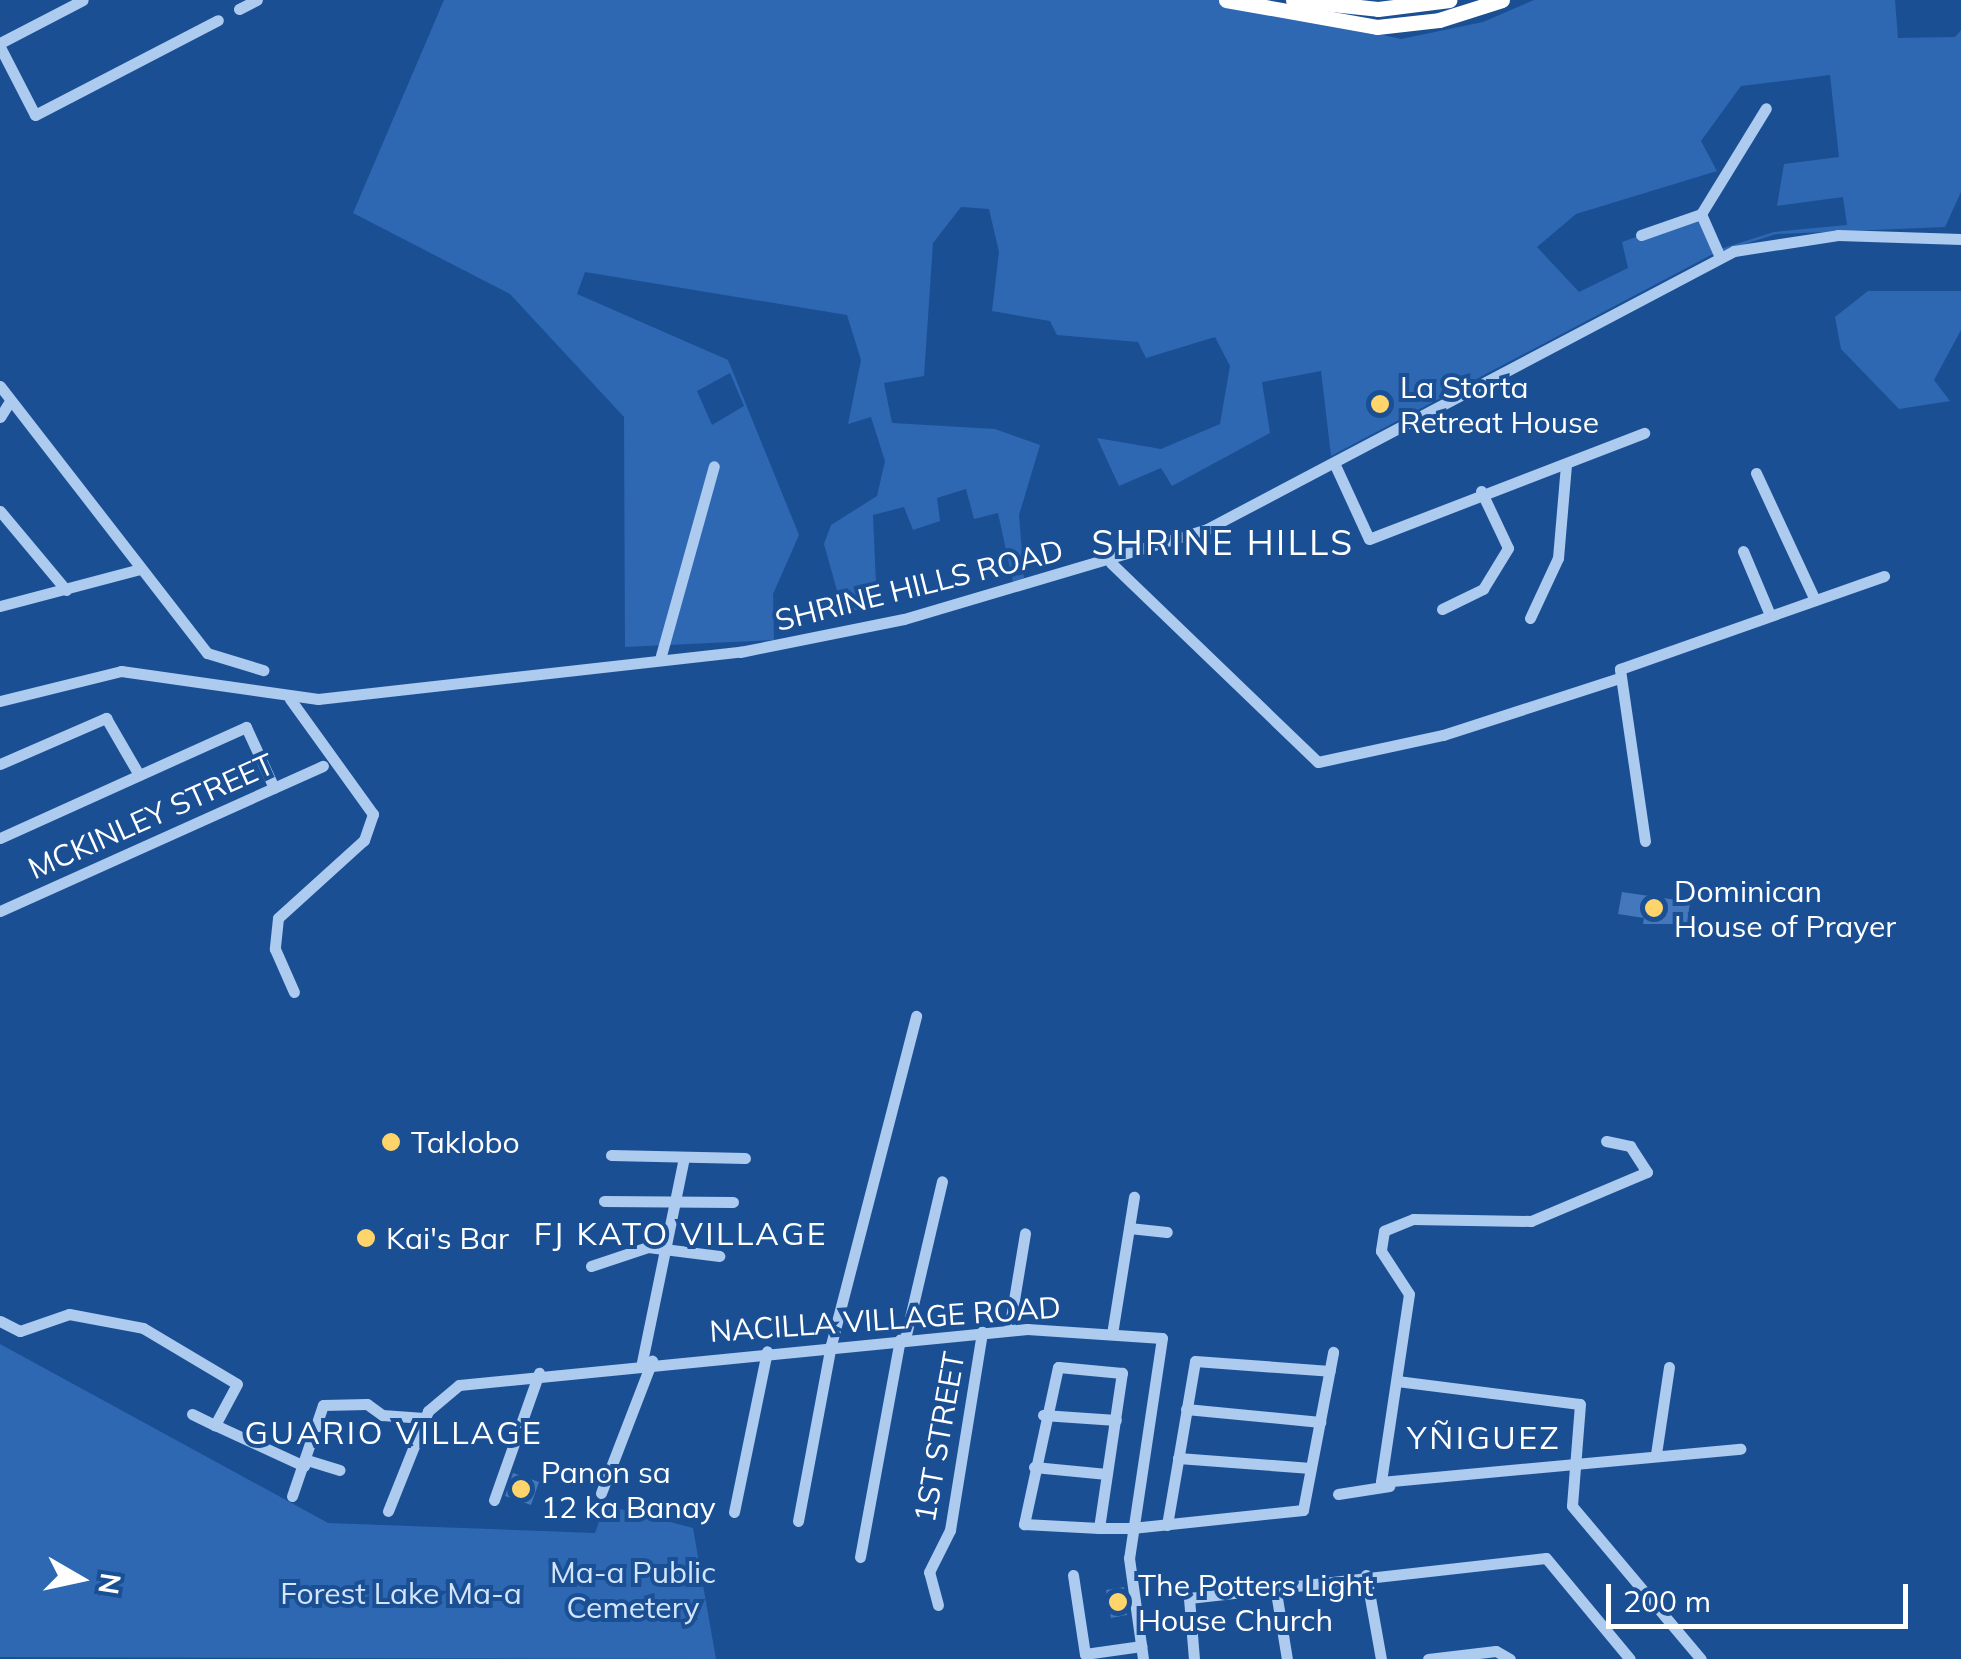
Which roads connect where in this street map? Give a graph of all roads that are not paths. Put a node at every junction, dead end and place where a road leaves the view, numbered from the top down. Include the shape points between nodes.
1 (83, 0) edge
2 (257, 0) edge
3 (1226, 0) edge
4 (1449, 0) edge
5 (1502, 0) edge
6 (1304, 6) edge
7 (240, 9) dead end
8 (1345, 11) edge
9 (218, 20) dead end
10 (0, 45) edge
11 (1766, 108) dead end
12 (1701, 214) junction
13 (1642, 236) dead end
14 (1961, 239) edge
15 (1720, 257) junction
16 (0, 386) edge
17 (10, 401) junction
18 (0, 417) edge
19 (1644, 433) dead end
20 (1566, 464) junction
21 (1335, 465) junction
22 (714, 466) dead end
23 (1756, 473) dead end
24 (1482, 491) junction
25 (0, 511) edge
26 (1743, 551) dead end
27 (1111, 563) junction
28 (140, 569) junction
29 (1884, 576) dead end
30 (66, 590) junction
31 (1815, 600) junction
32 (0, 606) edge
33 (1442, 609) dead end
34 (1770, 616) junction
35 (1530, 618) dead end
36 (660, 659) junction
37 (263, 670) dead end
38 (1616, 679) junction
39 (290, 698) junction
40 (0, 701) edge
41 (0, 764) edge
42 (323, 766) dead end
43 (139, 775) junction
44 (274, 788) junction
45 (0, 838) edge
46 (1645, 841) dead end
47 (0, 911) edge
48 (294, 992) dead end
49 (916, 1016) dead end
50 (1606, 1141) dead end
51 (611, 1156) dead end
52 (684, 1157) junction
53 (745, 1158) dead end
54 (942, 1182) dead end
55 (1134, 1197) dead end
56 (604, 1200) dead end
57 (673, 1201) junction
58 (733, 1202) dead end
59 (1129, 1228) junction
60 (1026, 1232) dead end
61 (1167, 1232) dead end
62 (661, 1248) junction
63 (719, 1256) dead end
64 (591, 1266) dead end
65 (0, 1321) edge
66 (1009, 1330) junction
67 (982, 1332) junction
68 (1112, 1334) junction
69 (903, 1339) junction
70 (831, 1345) junction
71 (766, 1351) junction
72 (1333, 1352) dead end
73 (647, 1361) junction
74 (1669, 1366) dead end
75 (1330, 1371) junction
76 (539, 1374) junction
77 (1397, 1380) junction
78 (1186, 1408) junction
79 (192, 1414) dead end
80 (1043, 1415) junction
81 (424, 1418) junction
82 (1116, 1420) junction
83 (1320, 1422) junction
84 (215, 1425) junction
85 (1740, 1448) dead end
86 (1656, 1454) junction
87 (1178, 1458) junction
88 (305, 1463) junction
89 (1574, 1466) junction
90 (1034, 1468) junction
91 (1311, 1468) junction
92 (340, 1470) dead end
93 (1108, 1474) junction
94 (1389, 1486) junction
95 (601, 1493) dead end
96 (1338, 1494) dead end
97 (292, 1496) dead end
98 (494, 1500) dead end
99 (388, 1511) dead end
100 (734, 1512) dead end
101 (798, 1521) dead end
102 (1167, 1525) junction
103 (1099, 1528) junction
104 (1132, 1528) junction
105 (860, 1557) dead end
106 (1073, 1574) dead end
107 (1366, 1574) junction
108 (1274, 1586) junction
109 (938, 1606) dead end
110 (1142, 1652) edge
111 (1194, 1659) edge
112 (1287, 1659) edge
113 (1381, 1659) edge
114 (1428, 1659) edge
115 (1510, 1659) edge
116 (1630, 1659) edge
117 (1702, 1659) edge

1 - 10 street
2 - 7 street
3 - 6 highway
4 - 8 highway
5 - 8 highway via 1420,24
6 - 8 highway
9 - 10 street via 35,115
11 - 12 street
12 - 13 street
12 - 15 street
14 - 15 street, SHRINE HILLS ROAD via 1838,235
15 - 21 street, SHRINE HILLS ROAD
16 - 17 street
17 - 18 street
17 - 28 street
19 - 20 street
20 - 24 street
20 - 35 street via 1558,558
21 - 24 street via 1369,539
21 - 27 street, SHRINE HILLS ROAD via 1193,536
22 - 36 street
23 - 31 street
24 - 33 street via 1508,548 1482,589
25 - 30 street
26 - 34 street
27 - 36 street, SHRINE HILLS ROAD via 838,635
27 - 38 street via 1318,762 1442,735
28 - 30 street
28 - 37 street via 214,660
29 - 31 street
30 - 32 street
31 - 34 street
34 - 38 street via 1631,664
36 - 39 street, SHRINE HILLS ROAD
38 - 46 street
39 - 40 street, SHRINE HILLS ROAD via 121,670
39 - 48 street via 374,814 364,840 278,918 275,949
41 - 43 street via 106,718
42 - 44 street, MCKINLEY STREET
43 - 44 street via 246,727
43 - 45 street
44 - 47 street, MCKINLEY STREET
49 - 70 street
50 - 77 street via 1630,1146 1647,1172 1530,1221 1413,1219 1384,1231 1381,1251 1409,1294
51 - 52 street
52 - 53 street
52 - 57 street
54 - 69 street
55 - 59 street
56 - 57 street
57 - 58 street
57 - 62 street
59 - 61 street
59 - 68 street
60 - 66 street
62 - 63 street
62 - 64 street via 637,1248
62 - 73 street
65 - 84 street via 20,1331 69,1314 143,1328 236,1384
66 - 67 street, NACILLA VILLAGE ROAD
66 - 68 street, NACILLA VILLAGE ROAD
67 - 69 street, NACILLA VILLAGE ROAD
67 - 109 street, 1ST STREET via 950,1530 930,1572
68 - 104 street, NACILLA VILLAGE ROAD via 1162,1338
69 - 70 street, NACILLA VILLAGE ROAD
69 - 105 street
70 - 71 street, NACILLA VILLAGE ROAD
70 - 101 street
71 - 73 street, NACILLA VILLAGE ROAD
71 - 100 street
72 - 75 street
73 - 76 street, NACILLA VILLAGE ROAD
73 - 95 street
74 - 86 street
75 - 78 street via 1196,1362
75 - 83 street
76 - 81 street, NACILLA VILLAGE ROAD via 452,1387
76 - 98 street
77 - 89 street via 1576,1402 1584,1421
77 - 94 street via 1380,1476
78 - 83 street
78 - 87 street
79 - 84 street
80 - 82 street
80 - 82 street via 1052,1376 1069,1364 1120,1370
80 - 90 street
81 - 88 street via 382,1415 367,1404 322,1405
81 - 99 street
82 - 93 street
83 - 91 street
84 - 88 street
85 - 86 street
86 - 89 street
87 - 91 street
87 - 102 street
88 - 92 street
88 - 97 street
89 - 94 street
89 - 117 street via 1572,1506
90 - 93 street
90 - 103 street via 1024,1524
91 - 102 street via 1303,1510
93 - 103 street
94 - 96 street
102 - 104 street
103 - 104 street
104 - 110 street, NACILLA VILLAGE ROAD via 1129,1566
106 - 110 street via 1085,1654
107 - 108 street
107 - 113 street
107 - 116 street via 1546,1558
108 - 111 street via 1186,1600
108 - 112 street
114 - 115 street via 1496,1651

